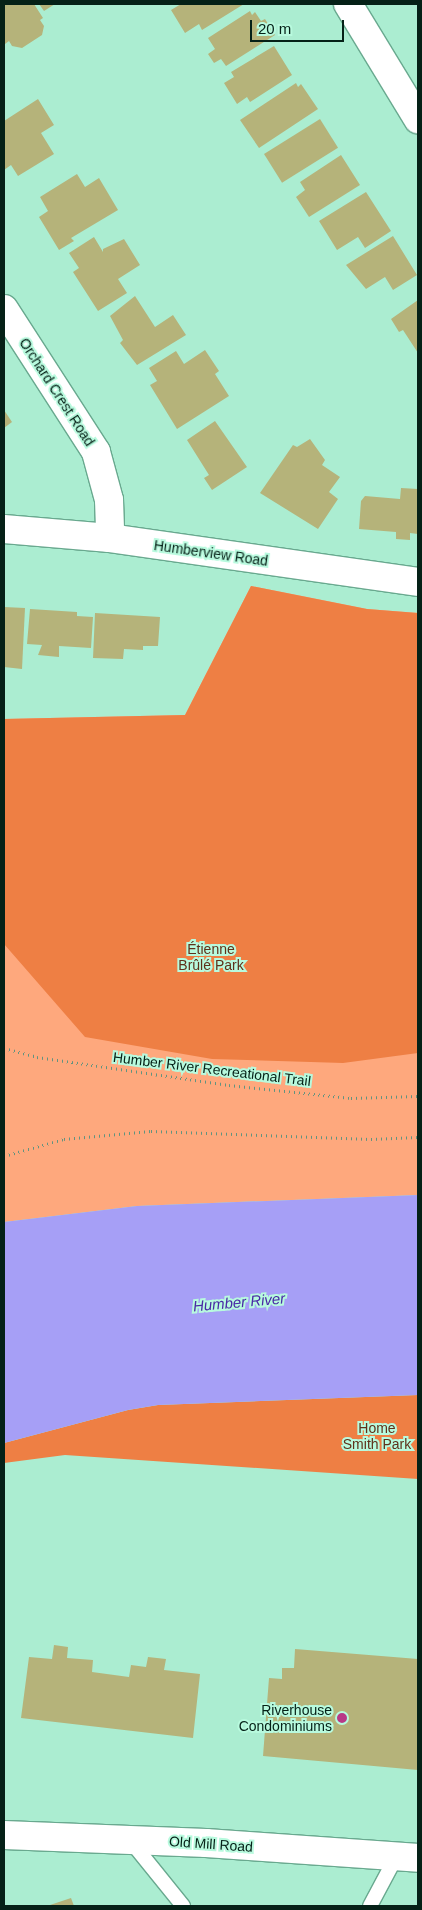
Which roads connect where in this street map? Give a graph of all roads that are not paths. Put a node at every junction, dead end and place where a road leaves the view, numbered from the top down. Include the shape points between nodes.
1 (348, 4) edge
2 (418, 119) edge
3 (4, 309) edge
4 (4, 529) edge
5 (110, 538) junction
6 (418, 582) edge
7 (4, 1835) edge
8 (129, 1839) junction
9 (407, 1858) edge
10 (183, 1906) edge
11 (370, 1906) edge

1 - 2 street
3 - 5 street, Orchard Crest Road via 96,452 109,500
4 - 5 street, Humberview Road
5 - 6 street, Humberview Road
7 - 8 street, Old Mill Road
8 - 9 street, Old Mill Road
8 - 10 lane
9 - 11 lane

